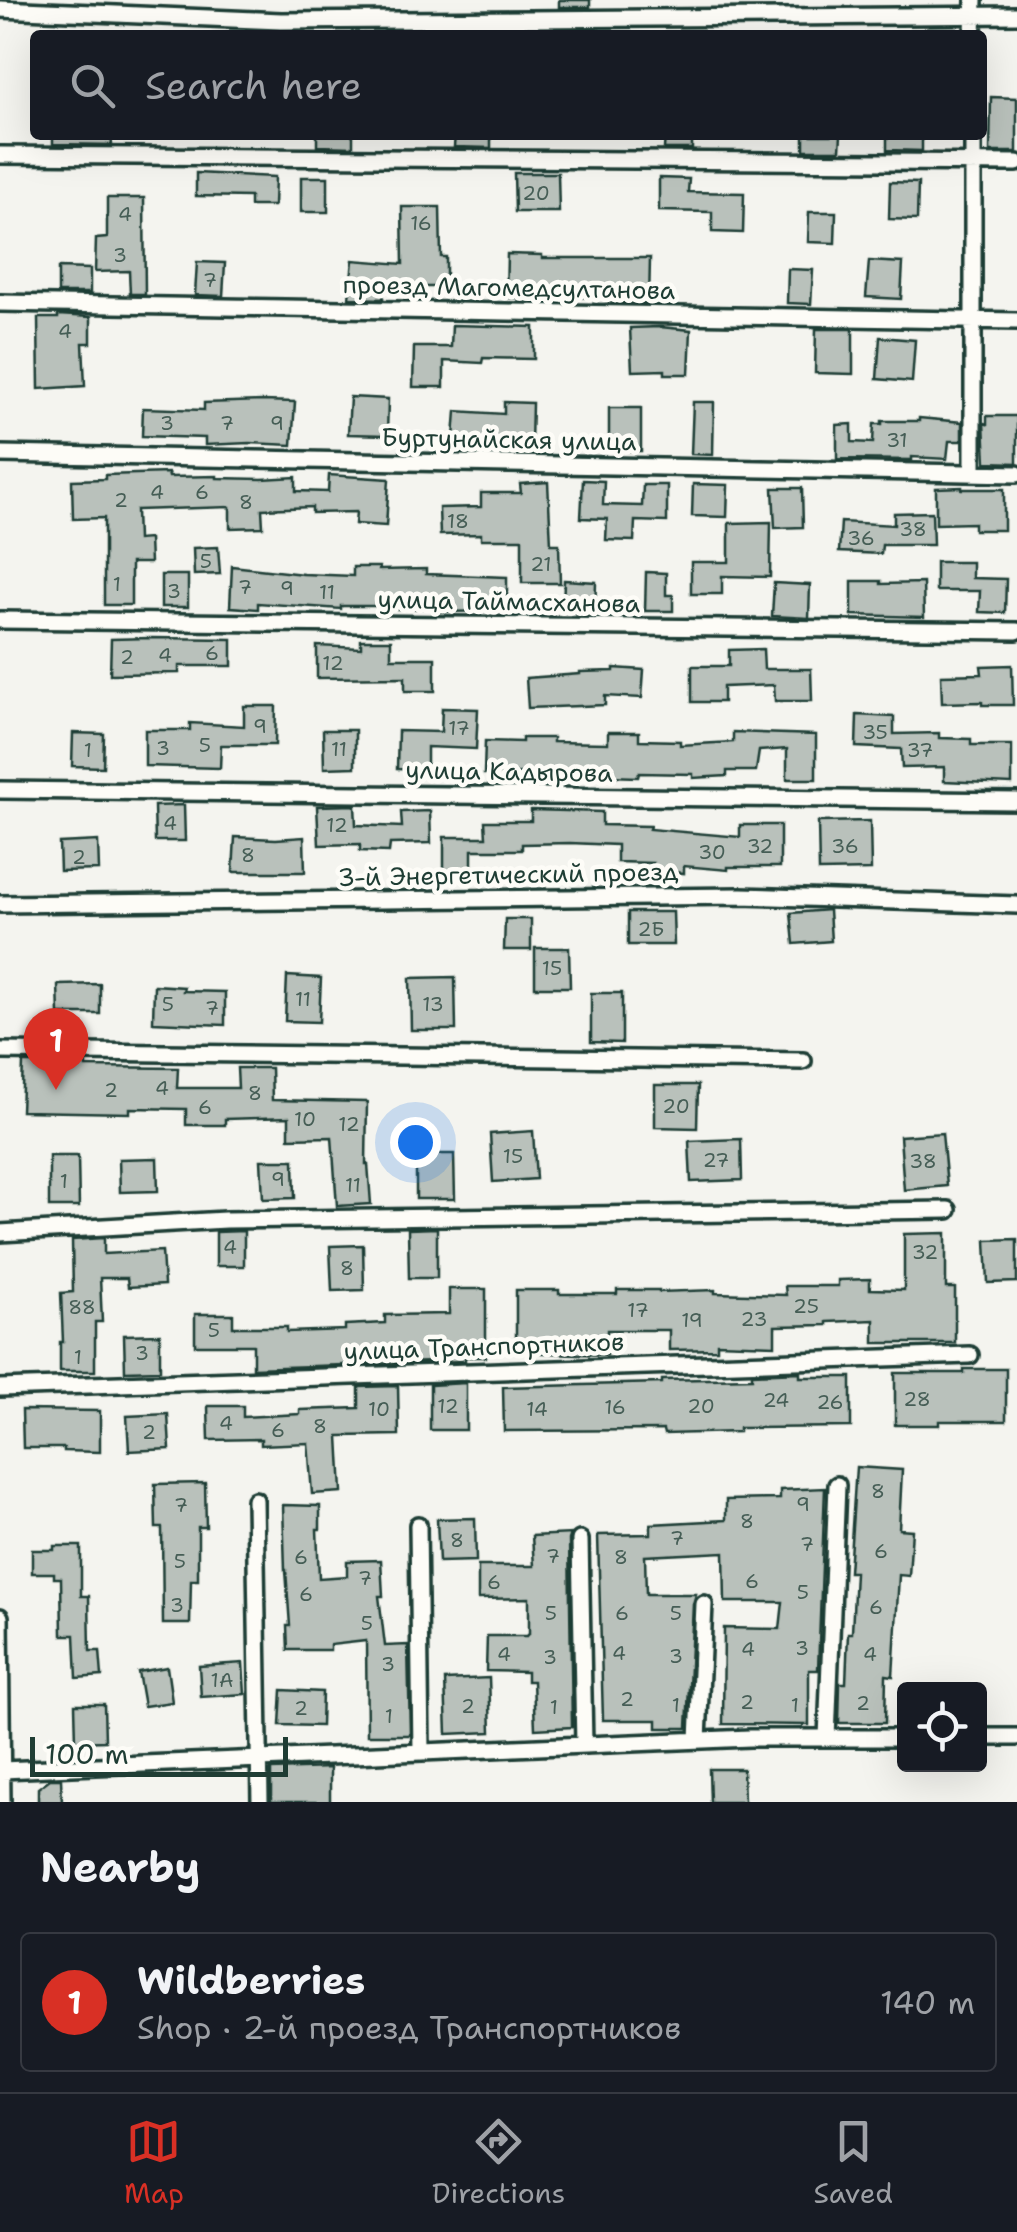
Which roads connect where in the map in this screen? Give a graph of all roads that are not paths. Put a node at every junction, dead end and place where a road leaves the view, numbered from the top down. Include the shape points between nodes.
1 (974, 7) edge
2 (0, 8) edge
3 (1017, 14) edge
4 (974, 140) edge
5 (0, 156) edge
6 (974, 163) junction
7 (1017, 163) edge
8 (0, 303) edge
9 (972, 320) junction
10 (1017, 321) edge
11 (0, 454) edge
12 (973, 474) junction
13 (1017, 474) edge
14 (0, 620) edge
15 (1017, 631) edge
16 (0, 790) edge
17 (1017, 801) edge
18 (0, 904) edge
19 (1017, 905) edge
20 (0, 1052) edge
21 (804, 1061) dead end
22 (948, 1210) dead end
23 (0, 1234) edge
24 (970, 1354) dead end
25 (0, 1388) edge
26 (837, 1485) dead end
27 (256, 1500) dead end
28 (418, 1526) dead end
29 (580, 1540) dead end
30 (704, 1604) dead end
31 (0, 1617) edge
32 (1017, 1737) edge
33 (827, 1738) junction
34 (897, 1738) edge
35 (987, 1738) edge
36 (698, 1740) junction
37 (584, 1745) junction
38 (422, 1752) junction
39 (260, 1758) junction
40 (2, 1770) edge
41 (2, 1802) edge
42 (260, 1802) edge

1 - 2 street via 280,21
1 - 3 street
4 - 6 street
5 - 6 street
6 - 7 street
6 - 9 street
8 - 9 street, проезд Магомедсултанова
9 - 10 street, проезд Магомедсултанова
9 - 12 street
11 - 12 street, Буртунайская улица
12 - 13 street, Буртунайская улица
14 - 15 street, улица Таймасханова
16 - 17 street, улица Кадырова
18 - 19 street, 3-й Энергетический проезд via 741,896
20 - 21 street
22 - 23 street via 224,1220
24 - 25 street, улица Транспортников
26 - 33 street
27 - 39 street
28 - 38 street
29 - 37 street
30 - 36 street
31 - 40 street
32 - 35 street
33 - 34 street
33 - 36 street
36 - 37 street
37 - 38 street
38 - 39 street
39 - 40 street
39 - 42 street
40 - 41 street

